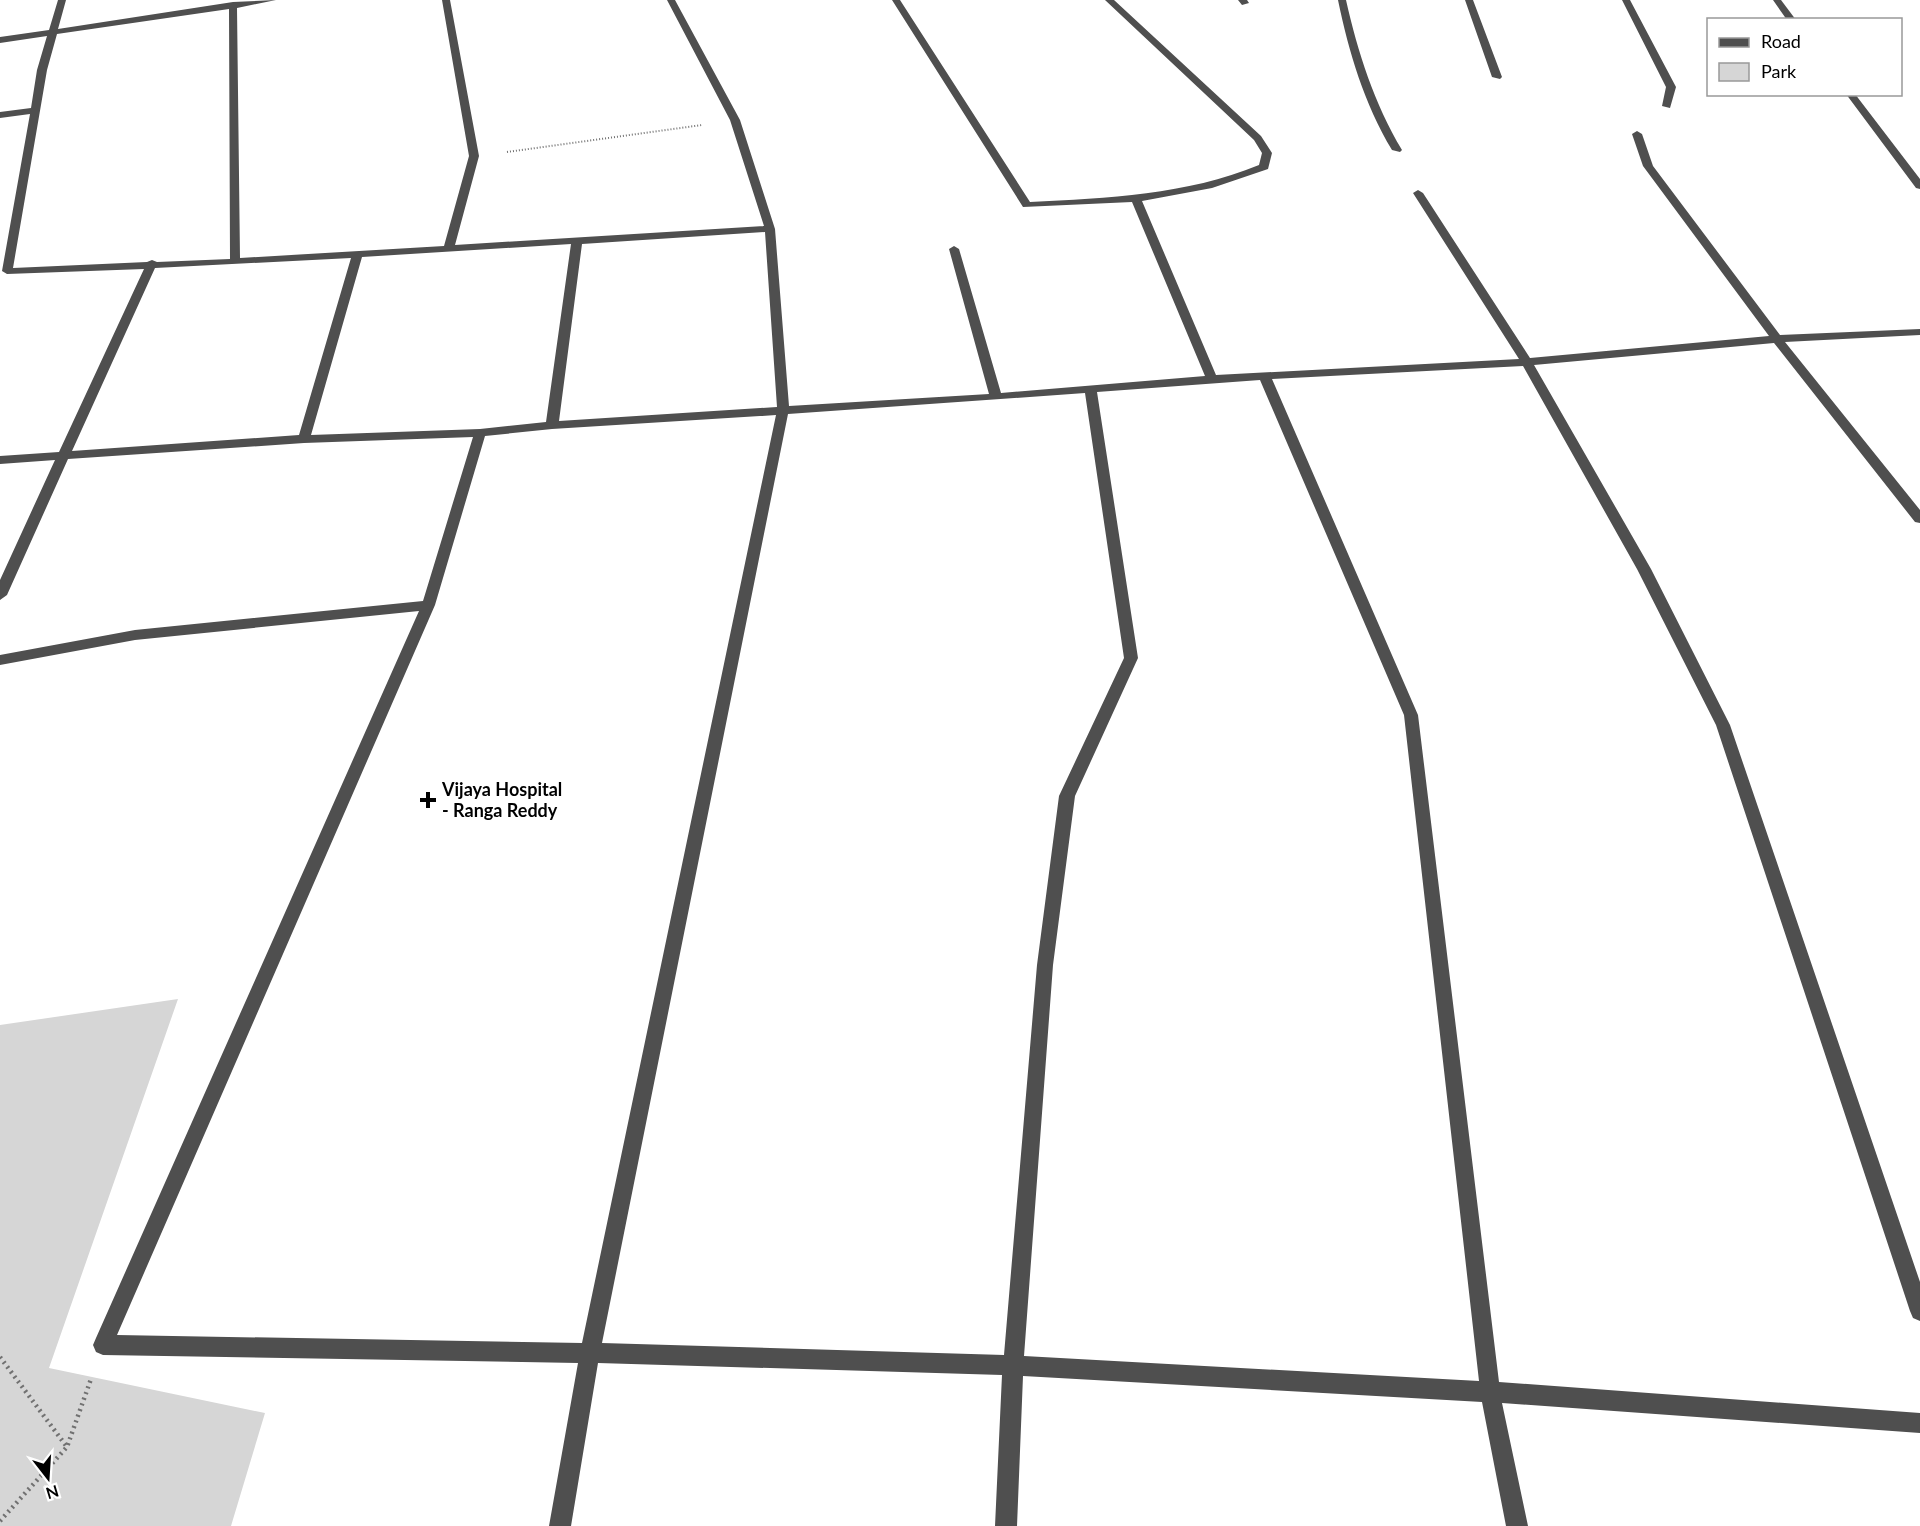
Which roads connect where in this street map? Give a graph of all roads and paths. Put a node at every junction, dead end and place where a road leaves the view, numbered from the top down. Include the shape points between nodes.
1 (62, 0) edge
2 (272, 0) edge
3 (446, 0) edge
4 (671, 0) edge
5 (896, 0) edge
6 (1109, 0) edge
7 (1342, 0) edge
8 (1469, 0) edge
9 (1626, 0) edge
10 (1777, 0) edge
11 (233, 5) junction
12 (1790, 18) edge
13 (55, 32) junction
14 (0, 40) edge
15 (1497, 77) dead end
16 (1852, 96) edge
17 (1667, 106) dead end
18 (35, 110) junction
19 (0, 115) edge
20 (735, 120) junction
21 (1637, 134) dead end
22 (1397, 150) dead end
23 (474, 156) junction
24 (1920, 186) edge
25 (1418, 193) dead end
26 (1136, 199) junction
27 (770, 229) junction
28 (577, 241) junction
29 (954, 249) dead end
30 (448, 250) junction
31 (358, 254) junction
32 (235, 262) junction
33 (152, 263) junction
34 (4, 271) edge
35 (1920, 332) edge
36 (1776, 339) junction
37 (1527, 362) junction
38 (1265, 378) junction
39 (1212, 379) junction
40 (1089, 388) junction
41 (996, 397) junction
42 (783, 409) junction
43 (552, 425) junction
44 (480, 433) junction
45 (304, 439) junction
46 (62, 456) junction
47 (0, 460) edge
48 (1920, 519) edge
49 (0, 595) edge
50 (428, 605) junction
51 (0, 660) edge
52 (1920, 1311) edge
53 (103, 1345) junction
54 (590, 1353) junction
55 (0, 1358) edge
56 (1013, 1365) junction
57 (1490, 1392) junction
58 (1920, 1423) edge
59 (67, 1448) junction
60 (0, 1521) edge
61 (560, 1526) edge
62 (1006, 1526) edge
63 (1517, 1526) edge

1 - 13 street
2 - 11 street
3 - 23 street
4 - 20 street
5 - 26 street via 1027,205
6 - 26 street via 1258,138 1267,153 1264,167 1239,179
7 - 22 street via 1356,66
8 - 15 street
9 - 17 street via 1671,87
10 - 12 street
11 - 13 street
11 - 32 street
13 - 14 street
13 - 18 street via 42,70
16 - 24 street
18 - 19 street
18 - 34 street
20 - 23 path
20 - 27 street
21 - 36 street via 1648,166
23 - 30 street
25 - 37 street
26 - 39 street
27 - 28 street
27 - 42 street
28 - 30 street
28 - 43 street
29 - 41 street
30 - 31 street
31 - 32 street
31 - 45 street
32 - 33 street
33 - 34 street
33 - 46 street
35 - 36 street
36 - 37 street
36 - 48 street
37 - 38 street
37 - 52 street via 1644,569 1723,725
38 - 39 street
38 - 57 street via 1411,715
39 - 40 street
40 - 41 street
40 - 56 street via 1131,658 1067,796 1045,965
41 - 42 street
42 - 43 street
42 - 54 street
43 - 44 street
44 - 45 street
44 - 50 street
45 - 46 street
46 - 47 street
46 - 49 street
50 - 51 street via 135,635
50 - 53 street
53 - 54 street
53 - 59 path
54 - 56 street
54 - 61 street
55 - 59 path
56 - 57 street
56 - 62 street
57 - 58 street
57 - 63 street
59 - 60 path

